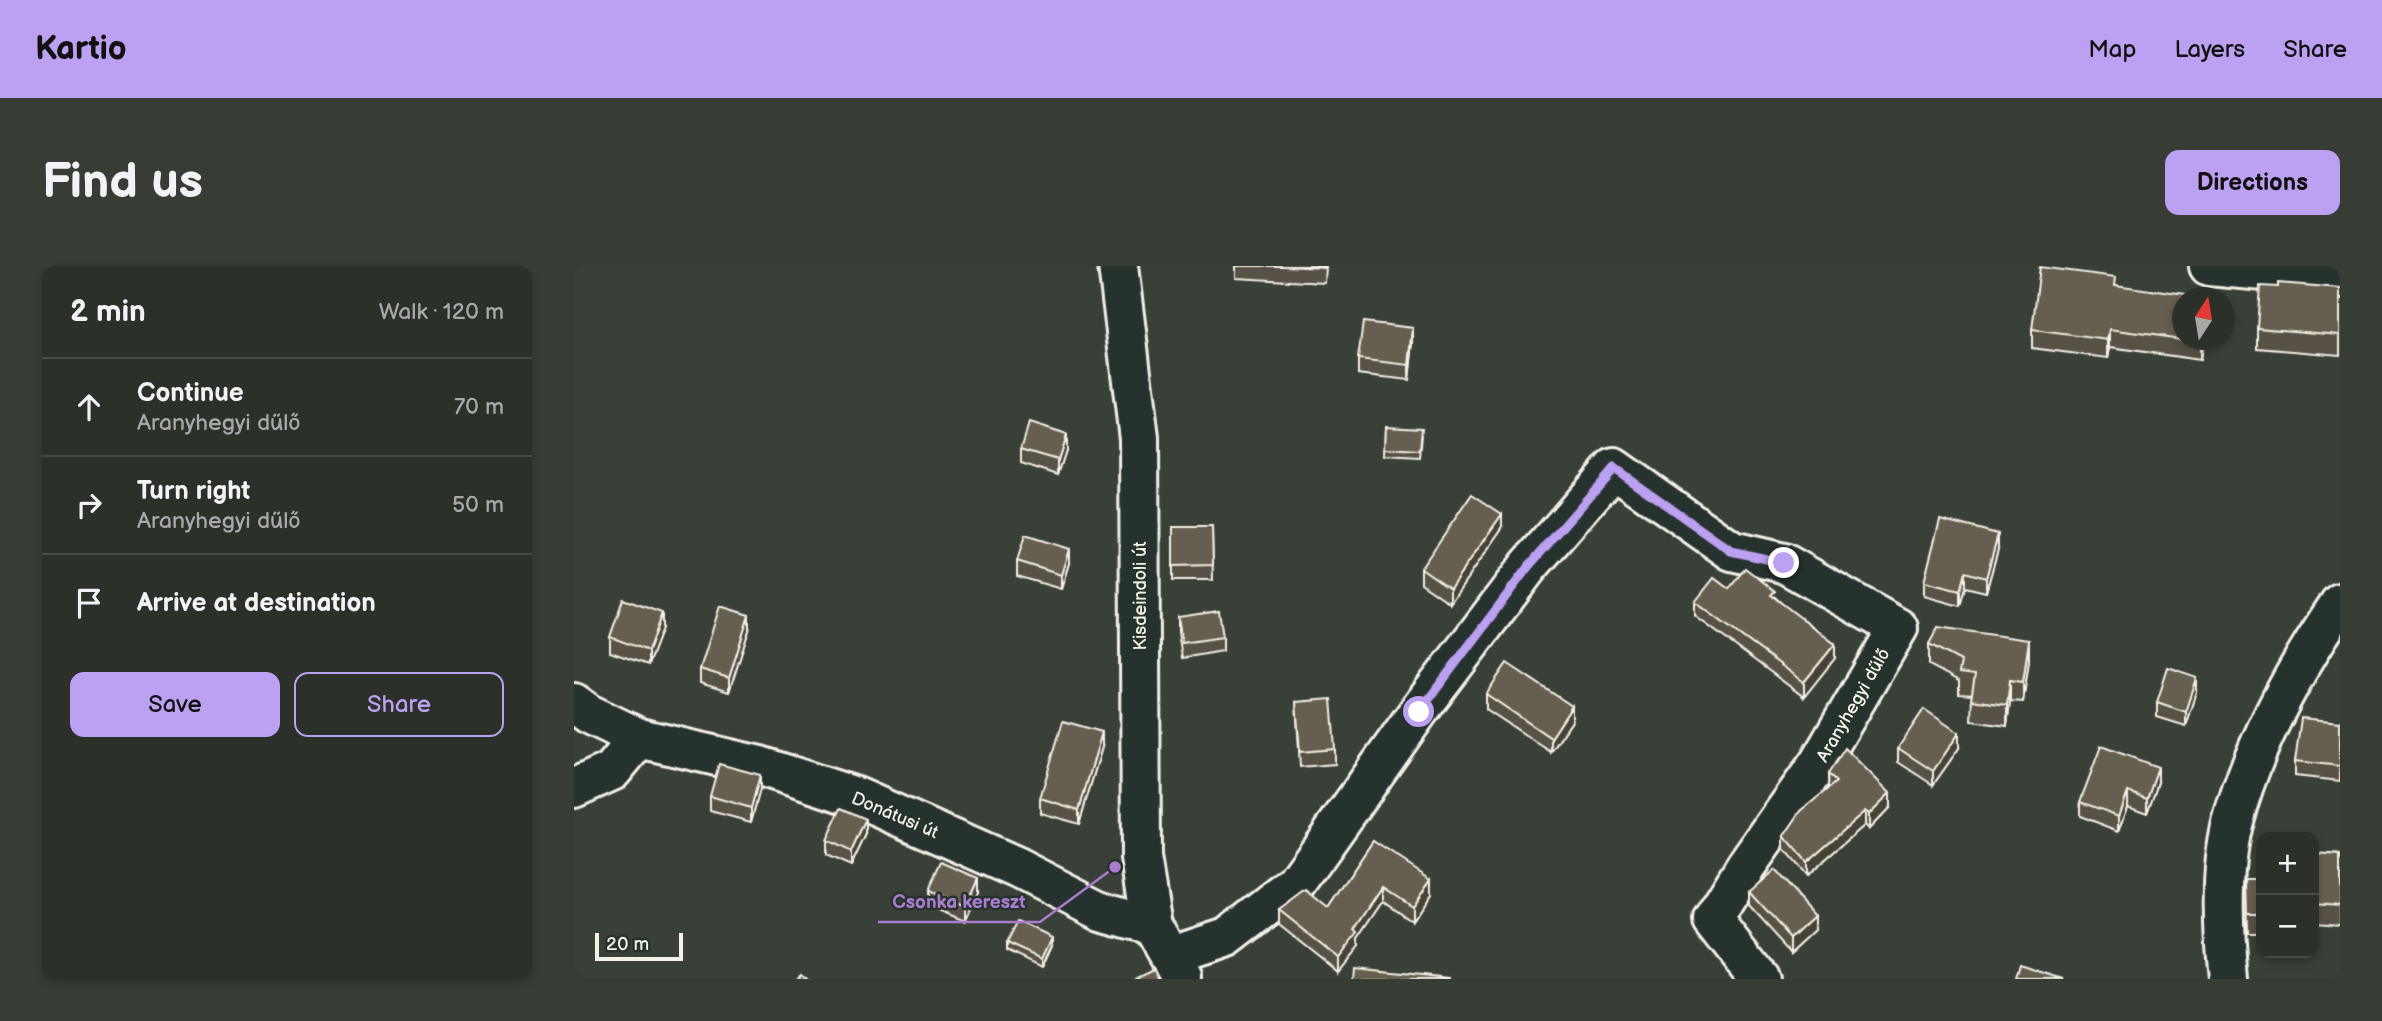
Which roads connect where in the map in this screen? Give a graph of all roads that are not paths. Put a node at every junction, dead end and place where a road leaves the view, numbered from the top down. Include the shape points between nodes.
1 (1118, 266) edge
2 (2208, 266) edge
3 (2340, 278) edge
4 (2340, 603) edge
5 (574, 703) edge
6 (639, 738) junction
7 (574, 788) edge
8 (1169, 953) edge
9 (1759, 979) edge
10 (2228, 979) edge

1 - 8 street, Kisdeindoli út via 1139,438 1141,858
2 - 3 street
4 - 10 street via 2307,651 2263,738 2232,825 2222,922
5 - 6 street, Donátusi út
6 - 7 street via 612,771
6 - 8 street, Donátusi út via 760,766 856,797 1017,868
8 - 9 street, Aranyhegyi dűlő via 1227,937 1296,884 1528,567 1614,468 1731,551 1784,563 1898,628 1819,763 1713,920

